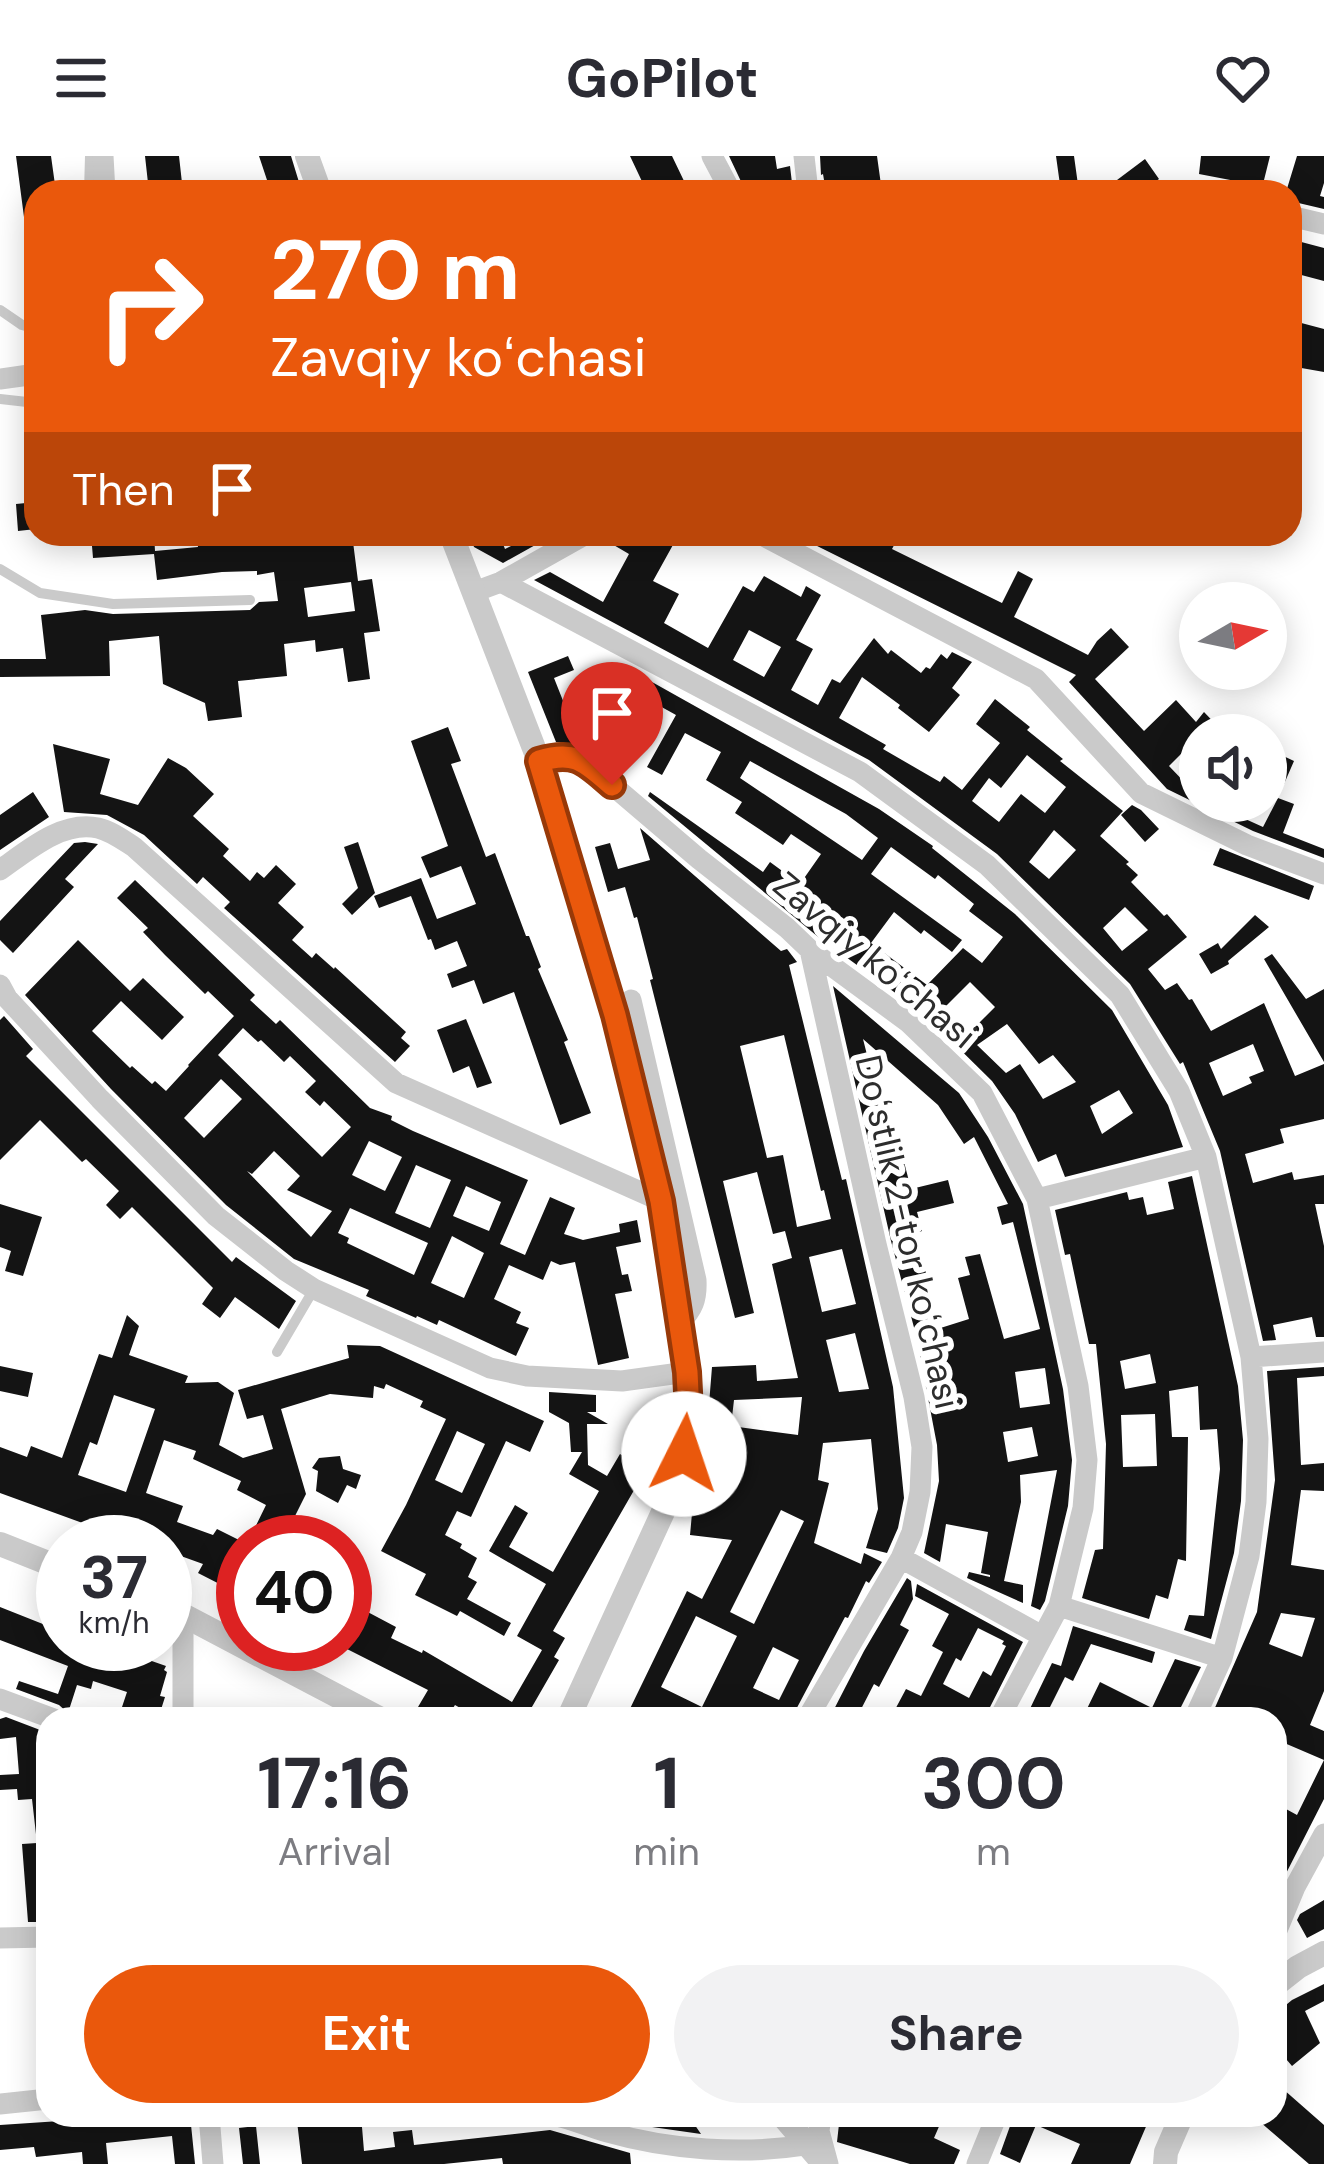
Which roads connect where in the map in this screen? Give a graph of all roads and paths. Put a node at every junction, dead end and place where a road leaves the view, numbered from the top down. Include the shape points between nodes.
1 (456, 546) edge
2 (564, 546) edge
3 (783, 546) edge
4 (0, 569) edge
5 (501, 581) junction
6 (474, 592) junction
7 (250, 600) dead end
8 (539, 761) junction
9 (0, 870) edge
10 (1324, 874) edge
11 (811, 950) junction
12 (0, 986) edge
13 (632, 1000) dead end
14 (1206, 1157) junction
15 (1037, 1198) junction
16 (661, 1201) junction
17 (314, 1289) junction
18 (679, 1323) junction
19 (277, 1352) dead end
20 (1324, 1352) edge
21 (1252, 1357) junction
22 (687, 1372) junction
23 (0, 1544) edge
24 (36, 1558) edge
25 (902, 1558) junction
26 (1059, 1606) junction
27 (192, 1620) edge
28 (1042, 1636) junction
29 (1222, 1658) junction
30 (178, 1671) edge
31 (0, 1699) edge
32 (181, 1707) edge
33 (358, 1707) edge
34 (574, 1707) edge
35 (814, 1707) edge
36 (1005, 1707) edge
37 (1200, 1707) edge
38 (36, 1712) edge
39 (1324, 1834) edge
40 (1287, 1904) edge
41 (36, 1937) edge
42 (0, 1938) edge
43 (1324, 1953) edge
44 (1287, 1975) edge
45 (36, 2100) edge
46 (0, 2104) edge
47 (210, 2127) edge
48 (594, 2127) edge
49 (792, 2127) edge
50 (820, 2127) edge
51 (993, 2127) edge
52 (1177, 2127) edge
53 (806, 2144) junction
54 (213, 2164) edge
55 (826, 2164) edge
56 (977, 2164) edge
57 (1166, 2164) edge

1 - 6 street
2 - 5 street
3 - 10 street via 1036,679 1141,794
4 - 7 lane via 40,593 113,604
5 - 6 street
5 - 14 street via 860,772 987,865 1120,995 1179,1091
6 - 8 street
8 - 11 street, Zavqiy koʻchasi via 584,761
8 - 16 street
9 - 16 street via 59,833 101,828 134,847 396,1084
11 - 15 street, Zavqiy koʻchasi via 908,1022 982,1093
11 - 25 street, Doʻstlik 2-tor koʻchasi via 922,1447
12 - 17 street via 217,1216
13 - 18 street via 696,1280 694,1304
14 - 15 street
14 - 21 street
15 - 26 street, Zavqiy koʻchasi via 1087,1460
16 - 18 street
17 - 19 lane
17 - 22 street via 527,1376 622,1381
18 - 22 street
20 - 21 street
21 - 29 street via 1256,1502
22 - 34 street via 684,1454
23 - 24 street
25 - 28 street
25 - 35 street, Doʻstlik 2-tor koʻchasi
26 - 28 street, Zavqiy koʻchasi
26 - 29 street
27 - 33 street
28 - 36 street, Zavqiy koʻchasi
29 - 37 street
30 - 32 street
31 - 38 street
39 - 40 street
41 - 42 street
43 - 44 street
45 - 46 street
47 - 54 street
48 - 53 street via 679,2145
49 - 53 street
50 - 55 street
51 - 56 street
52 - 57 street
53 - 55 street

